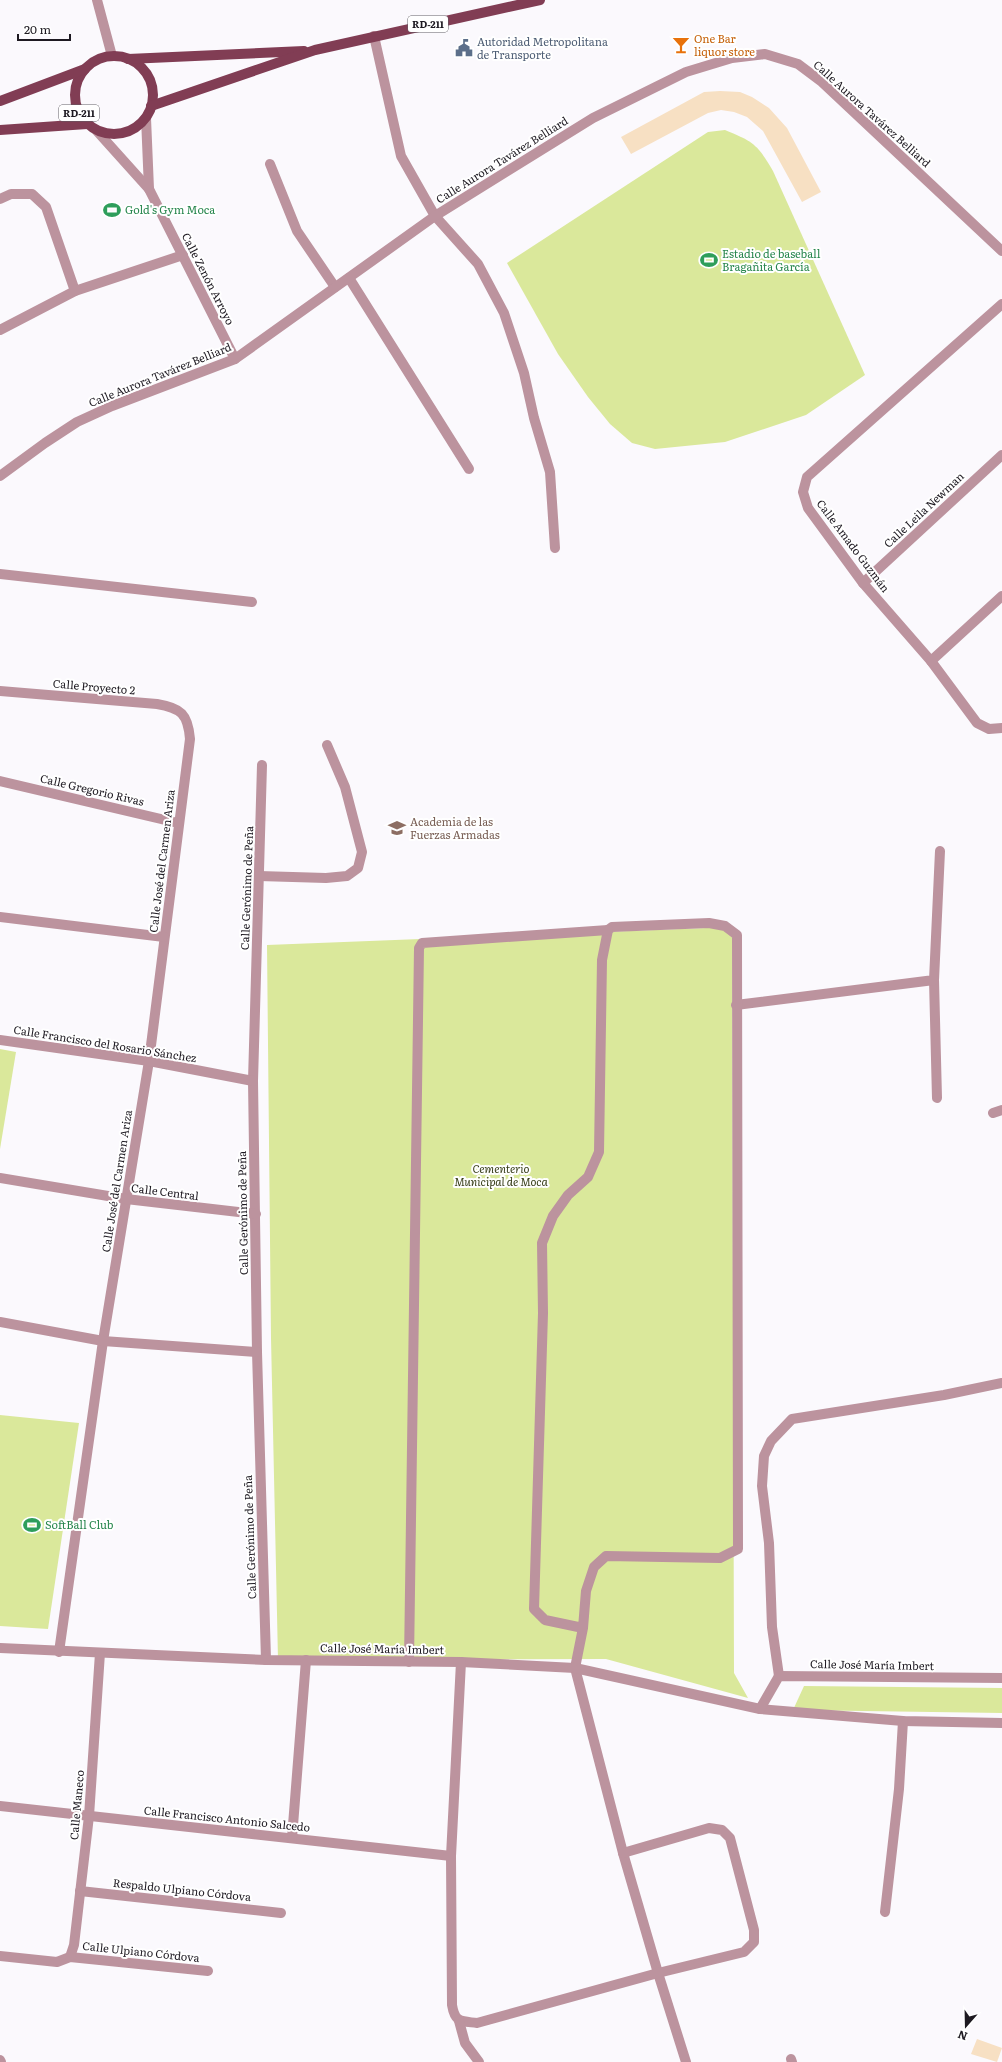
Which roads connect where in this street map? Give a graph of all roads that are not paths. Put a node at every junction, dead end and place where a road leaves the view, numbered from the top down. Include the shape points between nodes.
1 (97, 0) edge
2 (540, 0) edge
3 (374, 36) junction
4 (316, 50) junction
5 (112, 56) junction
6 (127, 59) junction
7 (85, 69) junction
8 (0, 101) edge
9 (151, 106) junction
10 (146, 118) junction
11 (87, 124) junction
12 (0, 130) edge
13 (96, 130) junction
14 (270, 164) dead end
15 (149, 189) junction
16 (0, 199) edge
17 (435, 216) junction
18 (1002, 251) edge
19 (182, 255) junction
20 (349, 278) junction
21 (335, 288) junction
22 (75, 291) junction
23 (1002, 304) edge
24 (0, 330) edge
25 (235, 359) junction
26 (1002, 455) edge
27 (469, 469) dead end
28 (0, 476) edge
29 (555, 548) dead end
30 (0, 574) edge
31 (863, 583) junction
32 (1002, 596) edge
33 (252, 602) dead end
34 (931, 661) junction
35 (0, 691) edge
36 (184, 714) joint
37 (1002, 728) edge
38 (327, 745) dead end
39 (262, 765) dead end
40 (0, 780) edge
41 (178, 823) junction
42 (940, 851) dead end
43 (259, 876) junction
44 (0, 917) edge
45 (608, 930) junction
46 (164, 937) junction
47 (934, 980) junction
48 (736, 1005) junction
49 (0, 1040) edge
50 (149, 1061) junction
51 (253, 1081) junction
52 (938, 1098) dead end
53 (0, 1178) edge
54 (126, 1199) junction
55 (256, 1214) junction
56 (0, 1322) edge
57 (103, 1341) junction
58 (257, 1352) junction
59 (1002, 1383) edge
60 (583, 1628) junction
61 (0, 1648) edge
62 (59, 1652) junction
63 (100, 1653) junction
64 (266, 1660) junction
65 (306, 1660) junction
66 (409, 1662) junction
67 (461, 1662) junction
68 (575, 1668) junction
69 (780, 1676) junction
70 (1002, 1678) edge
71 (760, 1709) junction
72 (903, 1721) junction
73 (1002, 1723) edge
74 (0, 1806) edge
75 (89, 1816) junction
76 (292, 1838) junction
77 (623, 1853) junction
78 (451, 1856) junction
79 (80, 1891) junction
80 (885, 1912) dead end
81 (281, 1913) dead end
82 (0, 1956) edge
83 (70, 1957) junction
84 (208, 1971) dead end
85 (658, 1973) junction
86 (459, 2021) junction
87 (479, 2062) edge
88 (686, 2062) edge

1 - 5 street
2 - 3 main road, RD-211
3 - 4 main road, RD-211
3 - 17 street via 401,156
4 - 6 main road, RD-211
4 - 9 main road, RD-211
5 - 6 main road, RD-211
5 - 7 main road via 97,60
6 - 9 main road, RD-211 via 140,66 148,78 153,92
7 - 8 main road
7 - 11 main road, RD-211 via 77,81 74,96 78,111
9 - 10 main road, RD-211
10 - 13 main road, RD-211 via 136,128 123,133 109,134
10 - 15 street, Calle Zenón Arroyo
11 - 12 main road, RD-211
11 - 13 main road, RD-211
13 - 15 street, Calle Zenón Arroyo
14 - 21 street via 297,231
15 - 19 street, Calle Zenón Arroyo
16 - 22 street via 11,194 32,194 46,207
17 - 18 street, Calle Aurora Tavárez Belliard via 593,118 686,72 732,58 765,54 798,64 822,82
17 - 20 street, Calle Aurora Tavárez Belliard
17 - 29 street via 478,264 504,313 524,373 550,472
19 - 22 street
19 - 25 street, Calle Zenón Arroyo
20 - 21 street, Calle Aurora Tavárez Belliard
20 - 27 street
21 - 25 street, Calle Aurora Tavárez Belliard
22 - 24 street
23 - 31 street, Calle Amado Guzmán via 808,477 803,492 808,508
25 - 28 street, Calle Aurora Tavárez Belliard via 77,422
26 - 31 street, Calle Leila Newman
30 - 33 street
31 - 34 street, Calle Amado Guzmán
32 - 34 street
34 - 37 street, Calle Amado Guzmán via 978,723 989,729
35 - 36 street, Calle Proyecto 2 via 157,704 171,706
36 - 41 street, Calle José del Carmen Ariza via 189,726 190,739
38 - 43 street via 345,787 362,852 358,868 347,876 326,878
39 - 43 street, Calle Gerónimo de Peña
40 - 41 street, Calle Gregorio Rivas
41 - 46 street, Calle José del Carmen Ariza
42 - 47 street
43 - 51 street, Calle Gerónimo de Peña
44 - 46 street
45 - 48 street via 612,927 709,923 725,926 737,935
45 - 60 street via 602,960 599,1152 588,1177 568,1195 553,1216 542,1243 543,1313 534,1609 545,1620
45 - 66 street via 422,943 419,948
46 - 50 street, Calle José del Carmen Ariza
47 - 48 street
47 - 52 street
48 - 60 street via 738,1549 720,1558 606,1556 594,1566 586,1591
49 - 50 street, Calle Francisco del Rosario Sánchez
50 - 51 street, Calle Francisco del Rosario Sánchez
50 - 54 street, Calle José del Carmen Ariza
51 - 55 street, Calle Gerónimo de Peña
53 - 54 street, Calle Central
54 - 55 street, Calle Central
54 - 57 street, Calle José del Carmen Ariza
55 - 58 street, Calle Gerónimo de Peña
56 - 57 street
57 - 58 street
57 - 62 street, Calle José del Carmen Ariza
58 - 64 street, Calle Gerónimo de Peña
59 - 69 street via 944,1395 792,1419 771,1441 764,1456 762,1486 769,1543 772,1627
60 - 68 street
61 - 62 street, Calle José María Imbert
62 - 63 street, Calle José María Imbert
63 - 64 street, Calle José María Imbert
63 - 75 street, Calle Maneco
64 - 65 street, Calle José María Imbert
65 - 66 street, Calle José María Imbert
65 - 76 street
66 - 67 street, Calle José María Imbert
67 - 68 street, Calle José María Imbert
67 - 78 street
68 - 71 street, Calle José María Imbert
68 - 77 street
69 - 70 street, Calle José María Imbert
69 - 71 street
71 - 72 street, Calle José María Imbert
72 - 73 street, Calle José María Imbert
72 - 80 street via 899,1789
74 - 75 street, Calle Francisco Antonio Salcedo
75 - 76 street, Calle Francisco Antonio Salcedo
75 - 79 street, Calle Maneco
76 - 78 street, Calle Francisco Antonio Salcedo
77 - 85 street
77 - 85 street via 709,1828 722,1830 730,1838 754,1930 754,1942 744,1952
78 - 86 street via 452,2005 454,2016
79 - 81 street, Respaldo Ulpiano Córdova
79 - 83 street, Calle Maneco via 74,1945
82 - 83 street, Calle Ulpiano Córdova via 57,1962
83 - 84 street, Calle Ulpiano Córdova
85 - 86 street via 477,2023
85 - 88 street
86 - 87 street via 465,2043

